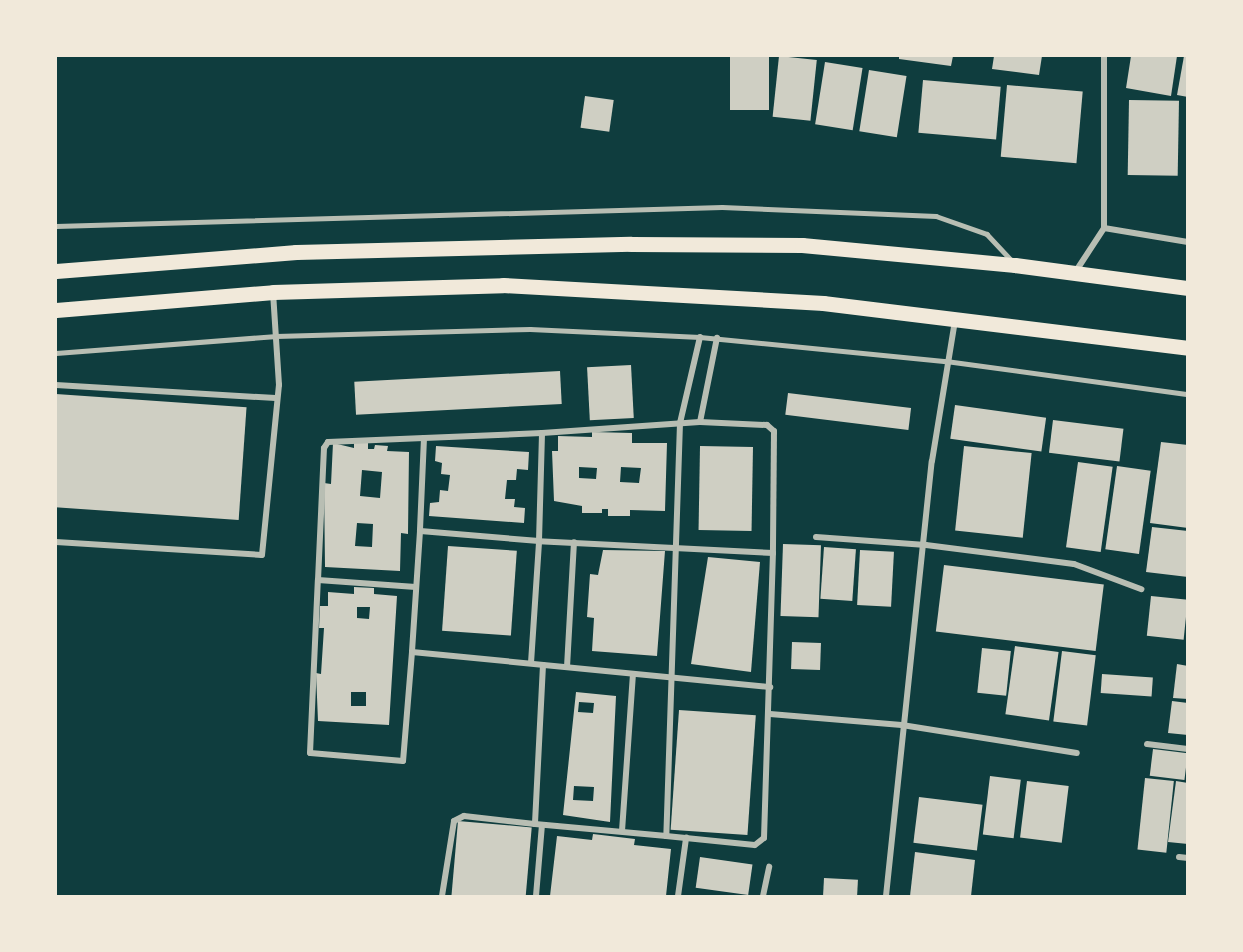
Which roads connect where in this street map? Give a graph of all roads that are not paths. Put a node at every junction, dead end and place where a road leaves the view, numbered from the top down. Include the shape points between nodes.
1 (1104, 56) edge
2 (56, 226) edge
3 (1104, 228) junction
4 (1188, 242) edge
5 (1015, 265) junction
6 (56, 271) edge
7 (1076, 272) junction
8 (1188, 288) edge
9 (273, 292) junction
10 (56, 310) edge
11 (956, 318) junction
12 (276, 336) junction
13 (700, 337) junction
14 (717, 338) junction
15 (1188, 348) edge
16 (56, 353) edge
17 (946, 361) junction
18 (56, 385) edge
19 (1188, 394) edge
20 (276, 398) junction
21 (700, 422) junction
22 (680, 423) junction
23 (542, 433) junction
24 (424, 438) junction
25 (420, 531) junction
26 (816, 537) dead end
27 (539, 541) junction
28 (56, 542) edge
29 (574, 542) junction
30 (926, 545) junction
31 (675, 546) junction
32 (773, 553) junction
33 (318, 580) junction
34 (416, 587) junction
35 (1141, 589) dead end
36 (412, 652) junction
37 (531, 663) junction
38 (543, 665) junction
39 (567, 667) junction
40 (633, 674) junction
41 (674, 677) junction
42 (770, 687) junction
43 (770, 714) junction
44 (902, 725) junction
45 (1147, 744) dead end
46 (1188, 749) edge
47 (1077, 753) dead end
48 (535, 824) junction
49 (542, 825) junction
50 (622, 831) junction
51 (666, 836) junction
52 (686, 838) junction
53 (1179, 857) dead end
54 (1188, 858) edge
55 (769, 867) dead end
56 (442, 897) edge
57 (536, 897) edge
58 (678, 897) edge
59 (763, 897) edge
60 (886, 897) edge

1 - 3 street
2 - 5 lane via 722,207 936,216 987,234
3 - 4 street
3 - 7 street
5 - 6 main road via 802,245 631,244 296,252
5 - 7 main road
7 - 8 main road
9 - 10 main road
9 - 11 main road via 503,285 823,303
9 - 12 street
11 - 15 main road
11 - 17 street
12 - 13 lane via 530,329
12 - 16 lane
12 - 20 street
13 - 14 lane
13 - 22 street
14 - 17 lane
14 - 21 street
17 - 19 lane
17 - 30 street
18 - 20 street
20 - 28 street via 262,555
21 - 22 street
21 - 32 street via 772,427
22 - 23 street
22 - 31 street
23 - 24 street
23 - 27 street
24 - 25 street
24 - 33 street via 328,442 324,448
25 - 27 street
25 - 34 street
26 - 30 street
27 - 29 street
27 - 37 street
29 - 31 street
29 - 39 street
30 - 35 street via 1074,564
30 - 44 street
31 - 32 street
31 - 41 street
32 - 42 street
33 - 34 street
33 - 36 street via 310,753 404,761
34 - 36 street
36 - 37 street
37 - 38 street
38 - 39 street
38 - 48 street
39 - 40 street
40 - 41 street
40 - 50 street
41 - 42 street
41 - 51 street
42 - 43 street
43 - 44 street
43 - 52 street via 764,838 755,845
44 - 47 street
44 - 60 street
45 - 46 street
48 - 49 street
48 - 56 street via 464,816 454,821
49 - 50 street
49 - 57 street
50 - 51 street
51 - 52 street
52 - 58 street
53 - 54 street
55 - 59 street

